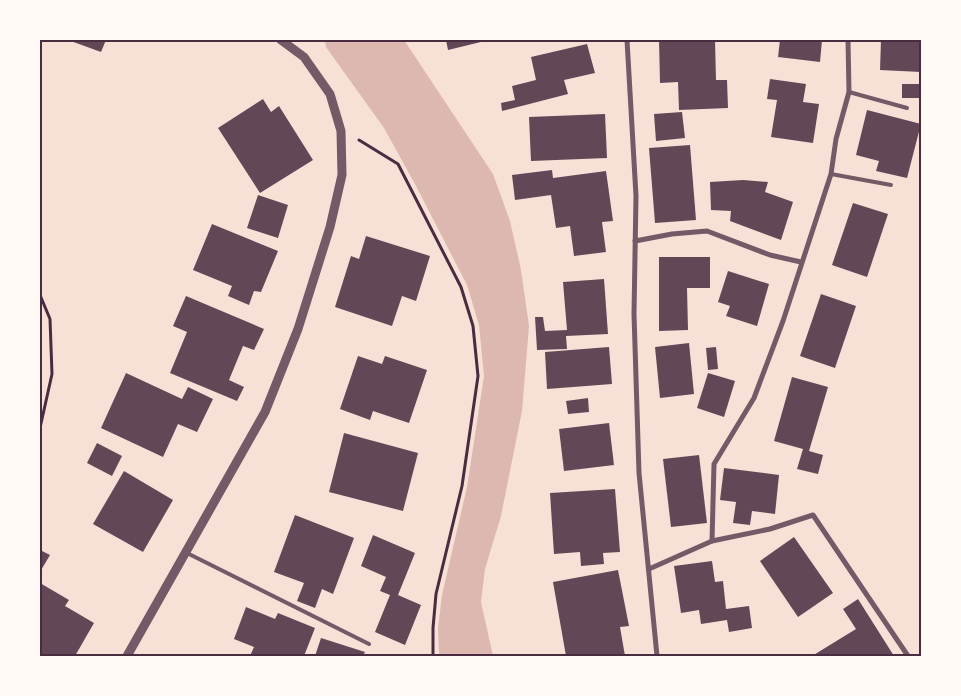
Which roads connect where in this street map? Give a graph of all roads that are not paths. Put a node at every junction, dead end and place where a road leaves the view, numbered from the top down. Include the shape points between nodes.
1 (281, 40) edge
2 (627, 40) edge
3 (848, 40) edge
4 (849, 92) junction
5 (907, 108) dead end
6 (830, 174) junction
7 (890, 185) dead end
8 (635, 242) junction
9 (800, 262) junction
10 (712, 542) junction
11 (187, 553) junction
12 (649, 569) junction
13 (368, 644) dead end
14 (127, 656) edge
15 (657, 656) edge
16 (908, 656) edge

1 - 11 street via 304,57 330,94 341,131 342,175 328,236 298,329 265,412
2 - 8 street via 636,196
3 - 4 street
4 - 5 lane
4 - 6 street
6 - 7 lane
6 - 9 street
8 - 9 street via 707,230 770,255
8 - 12 street via 639,473
9 - 10 street via 754,398 714,464
10 - 12 street
10 - 16 street via 814,515
11 - 13 lane
11 - 14 street
12 - 15 street

